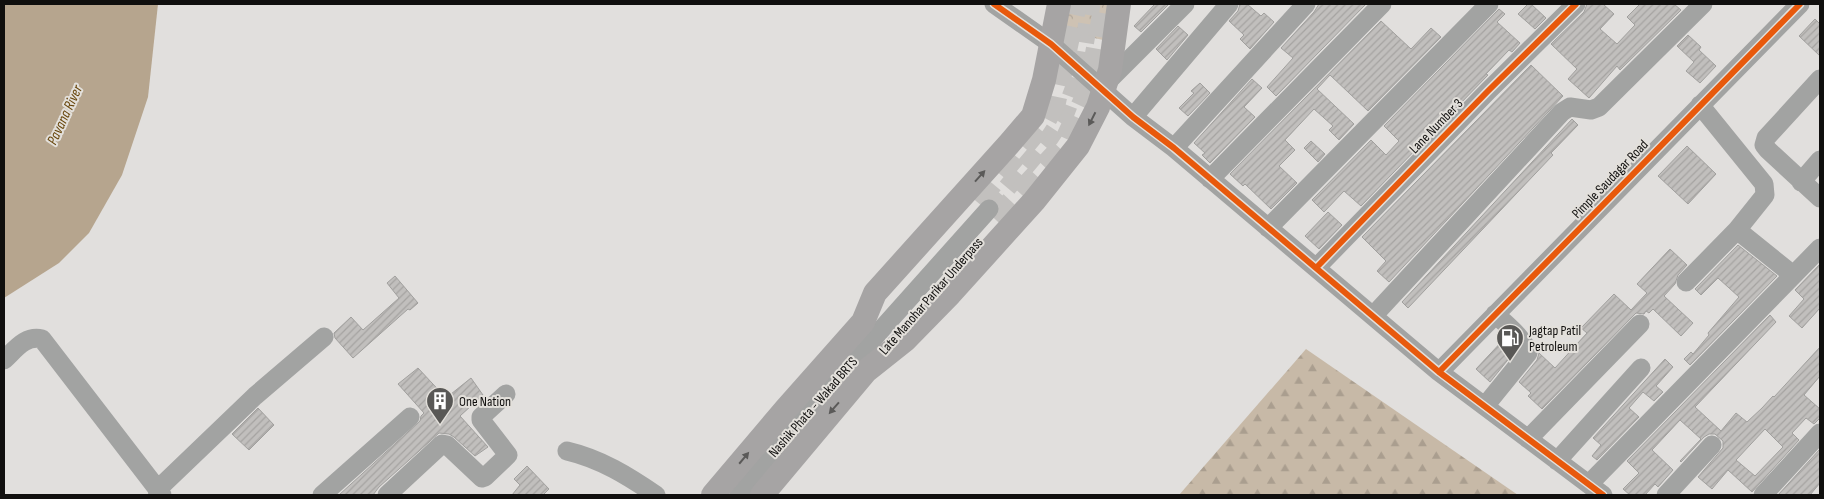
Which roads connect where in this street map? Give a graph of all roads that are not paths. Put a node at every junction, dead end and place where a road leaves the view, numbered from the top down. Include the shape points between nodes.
1 (994, 4) edge
2 (1059, 4) edge
3 (1119, 4) edge
4 (1185, 4) edge
5 (1230, 4) edge
6 (1306, 4) edge
7 (1382, 4) edge
8 (1489, 4) edge
9 (1576, 4) edge
10 (1703, 4) edge
11 (1800, 4) edge
12 (1051, 44) junction
13 (1820, 79) edge
14 (1104, 86) junction
15 (1700, 105) junction
16 (1133, 117) junction
17 (1174, 148) junction
18 (1820, 160) edge
19 (1210, 179) junction
20 (1801, 182) junction
21 (1820, 198) edge
22 (987, 210) junction
23 (1268, 228) junction
24 (1737, 230) junction
25 (1820, 248) edge
26 (1316, 268) junction
27 (1793, 275) junction
28 (1686, 282) dead end
29 (1495, 314) junction
30 (1373, 316) junction
31 (863, 322) junction
32 (1640, 324) dead end
33 (324, 337) dead end
34 (4, 360) edge
35 (1641, 368) dead end
36 (866, 371) junction
37 (1438, 372) junction
38 (506, 394) dead end
39 (1485, 406) junction
40 (410, 417) dead end
41 (1820, 433) edge
42 (1528, 439) junction
43 (1712, 445) dead end
44 (567, 451) dead end
45 (1558, 461) junction
46 (1596, 490) edge
47 (160, 492) edge
48 (330, 493) edge
49 (387, 495) edge
50 (656, 495) edge
51 (713, 495) edge
52 (739, 495) edge
53 (762, 495) edge
54 (1666, 495) edge
55 (1762, 495) edge

1 - 12 street
2 - 12 main road
3 - 14 main road via 1110,70
4 - 14 street
5 - 16 street
6 - 17 street
7 - 19 street
8 - 23 street
9 - 26 street, Lane Number 3
10 - 30 street via 1599,107 1591,110 1570,107 1562,112
11 - 15 street, Pimple Saudagar Road
12 - 14 street
31 -> 12 main road via 875,293 1032,116
13 - 20 street via 1766,138 1764,145
14 - 16 street
14 -> 36 main road via 1098,107 1078,146 1034,201 917,329
15 - 24 street via 1764,184 1765,195
15 - 29 street, Pimple Saudagar Road
16 - 17 street
17 - 19 street
18 - 20 street
19 - 23 street
20 - 21 street
22 - 31 main road
22 - 36 main road, Late Manohar Parikar Underpass via 948,273
22 - 52 street, Nashik Phata - Wakad BRTS
23 - 26 street
24 - 27 street
24 - 28 street
25 - 27 street
26 - 30 street
27 - 46 street
29 - 37 street, Pimple Saudagar Road
29 - 39 street via 1518,336 1528,354
30 - 37 street
51 -> 31 main road
32 - 42 street
33 - 47 street via 255,396
34 - 47 street via 25,341 34,337 42,339
35 - 45 street
36 -> 53 main road
37 - 39 street
38 - 49 street via 481,417 508,455 484,477 447,444 442,444
39 - 42 street
40 - 48 street
41 - 55 street
42 - 45 street
43 - 54 street
44 - 50 street via 600,461
45 - 46 street

